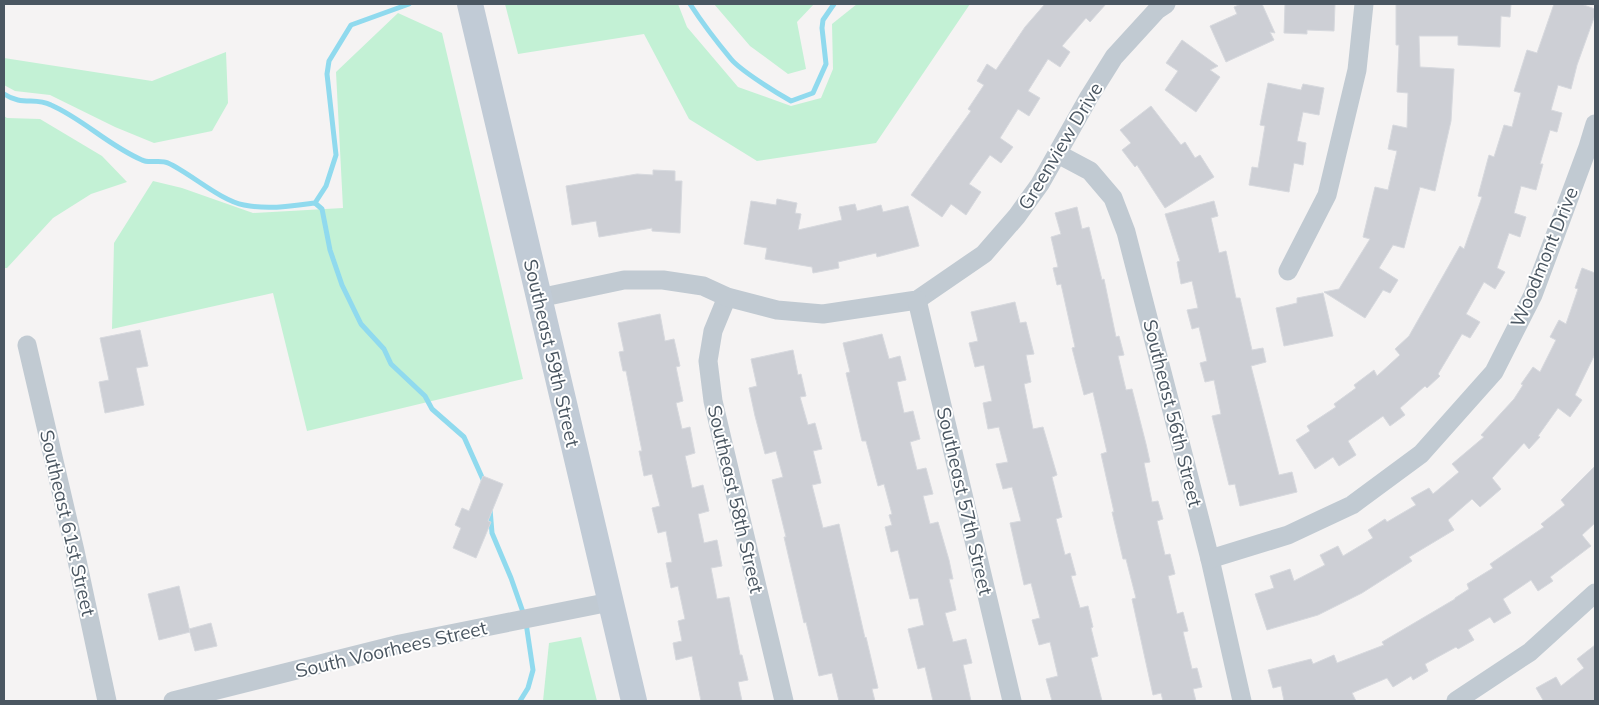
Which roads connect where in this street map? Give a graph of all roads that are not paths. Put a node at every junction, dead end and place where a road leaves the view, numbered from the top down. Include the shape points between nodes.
1 (470, 4) edge
2 (1166, 4) edge
3 (1364, 4) edge
4 (1595, 124) edge
5 (1058, 154) junction
6 (1288, 272) dead end
7 (728, 297) junction
8 (539, 298) junction
9 (917, 300) junction
10 (27, 345) dead end
11 (1210, 559) junction
12 (1595, 593) edge
13 (610, 602) junction
14 (107, 701) edge
15 (172, 701) edge
16 (634, 701) edge
17 (784, 701) edge
18 (1012, 701) edge
19 (1242, 701) edge
20 (1456, 701) edge

1 - 8 main road, Southeast 59th Street
2 - 5 street, Greenview Drive via 1156,10 1114,57
3 - 6 street via 1357,70 1327,195
4 - 11 street, Woodmont Drive via 1533,294 1494,372 1421,454 1352,505 1288,535
5 - 9 street, Greenview Drive via 1018,216 984,254
5 - 11 street, Southeast 56th Street via 1090,171 1113,198 1126,232
7 - 8 street, Greenview Drive via 703,286 663,280 624,280
7 - 9 street, Greenview Drive via 777,310 823,314
7 - 17 street, Southeast 58th Street via 713,331 708,361 713,400
8 - 13 main road, Southeast 59th Street
9 - 18 street, Southeast 57th Street
10 - 14 street, Southeast 61st Street
11 - 19 street, Southeast 56th Street
12 - 20 street via 1530,652
13 - 15 street, South Voorhees Street via 400,644
13 - 16 main road, Southeast 59th Street

